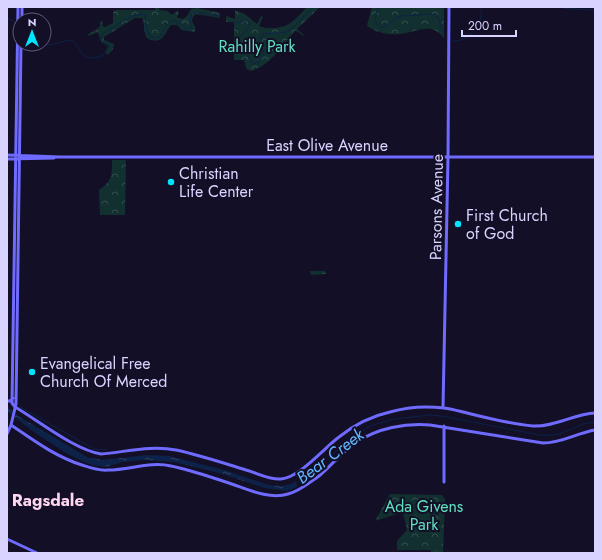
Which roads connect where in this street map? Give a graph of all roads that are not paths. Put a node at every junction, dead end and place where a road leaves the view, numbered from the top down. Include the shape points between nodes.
1 (18, 7) edge
2 (449, 7) edge
3 (21, 52) edge
4 (18, 108) junction
5 (7, 155) edge
6 (16, 157) junction
7 (20, 157) junction
8 (448, 157) junction
9 (595, 157) edge
10 (7, 159) edge
11 (13, 398) junction
12 (7, 401) edge
13 (14, 408) junction
14 (443, 408) junction
15 (23, 412) junction
16 (595, 413) edge
17 (14, 415) junction
18 (11, 425) junction
19 (444, 426) junction
20 (595, 430) edge
21 (7, 434) edge
22 (444, 482) dead end
23 (7, 539) edge
24 (37, 553) edge

1 - 4 street
2 - 8 street, Parsons Avenue
3 - 4 street
4 - 6 street
4 - 7 street
5 - 6 street
6 - 7 street, East Olive Avenue
6 - 10 street
6 - 11 street
7 - 8 street, East Olive Avenue
7 - 13 street
8 - 9 street, East Olive Avenue
8 - 14 street, Parsons Avenue
11 - 12 street
11 - 13 street
13 - 15 street
13 - 17 street
14 - 15 street via 400,410 372,418 339,437 298,472 280,479 168,449 95,453
14 - 16 street via 535,426
15 - 17 street
17 - 18 street
18 - 19 street via 61,457 95,469 109,470 147,464 170,465 275,496 300,489 358,442 380,430 422,424
18 - 21 street
19 - 20 street via 543,443 558,442
19 - 22 street
23 - 24 street

